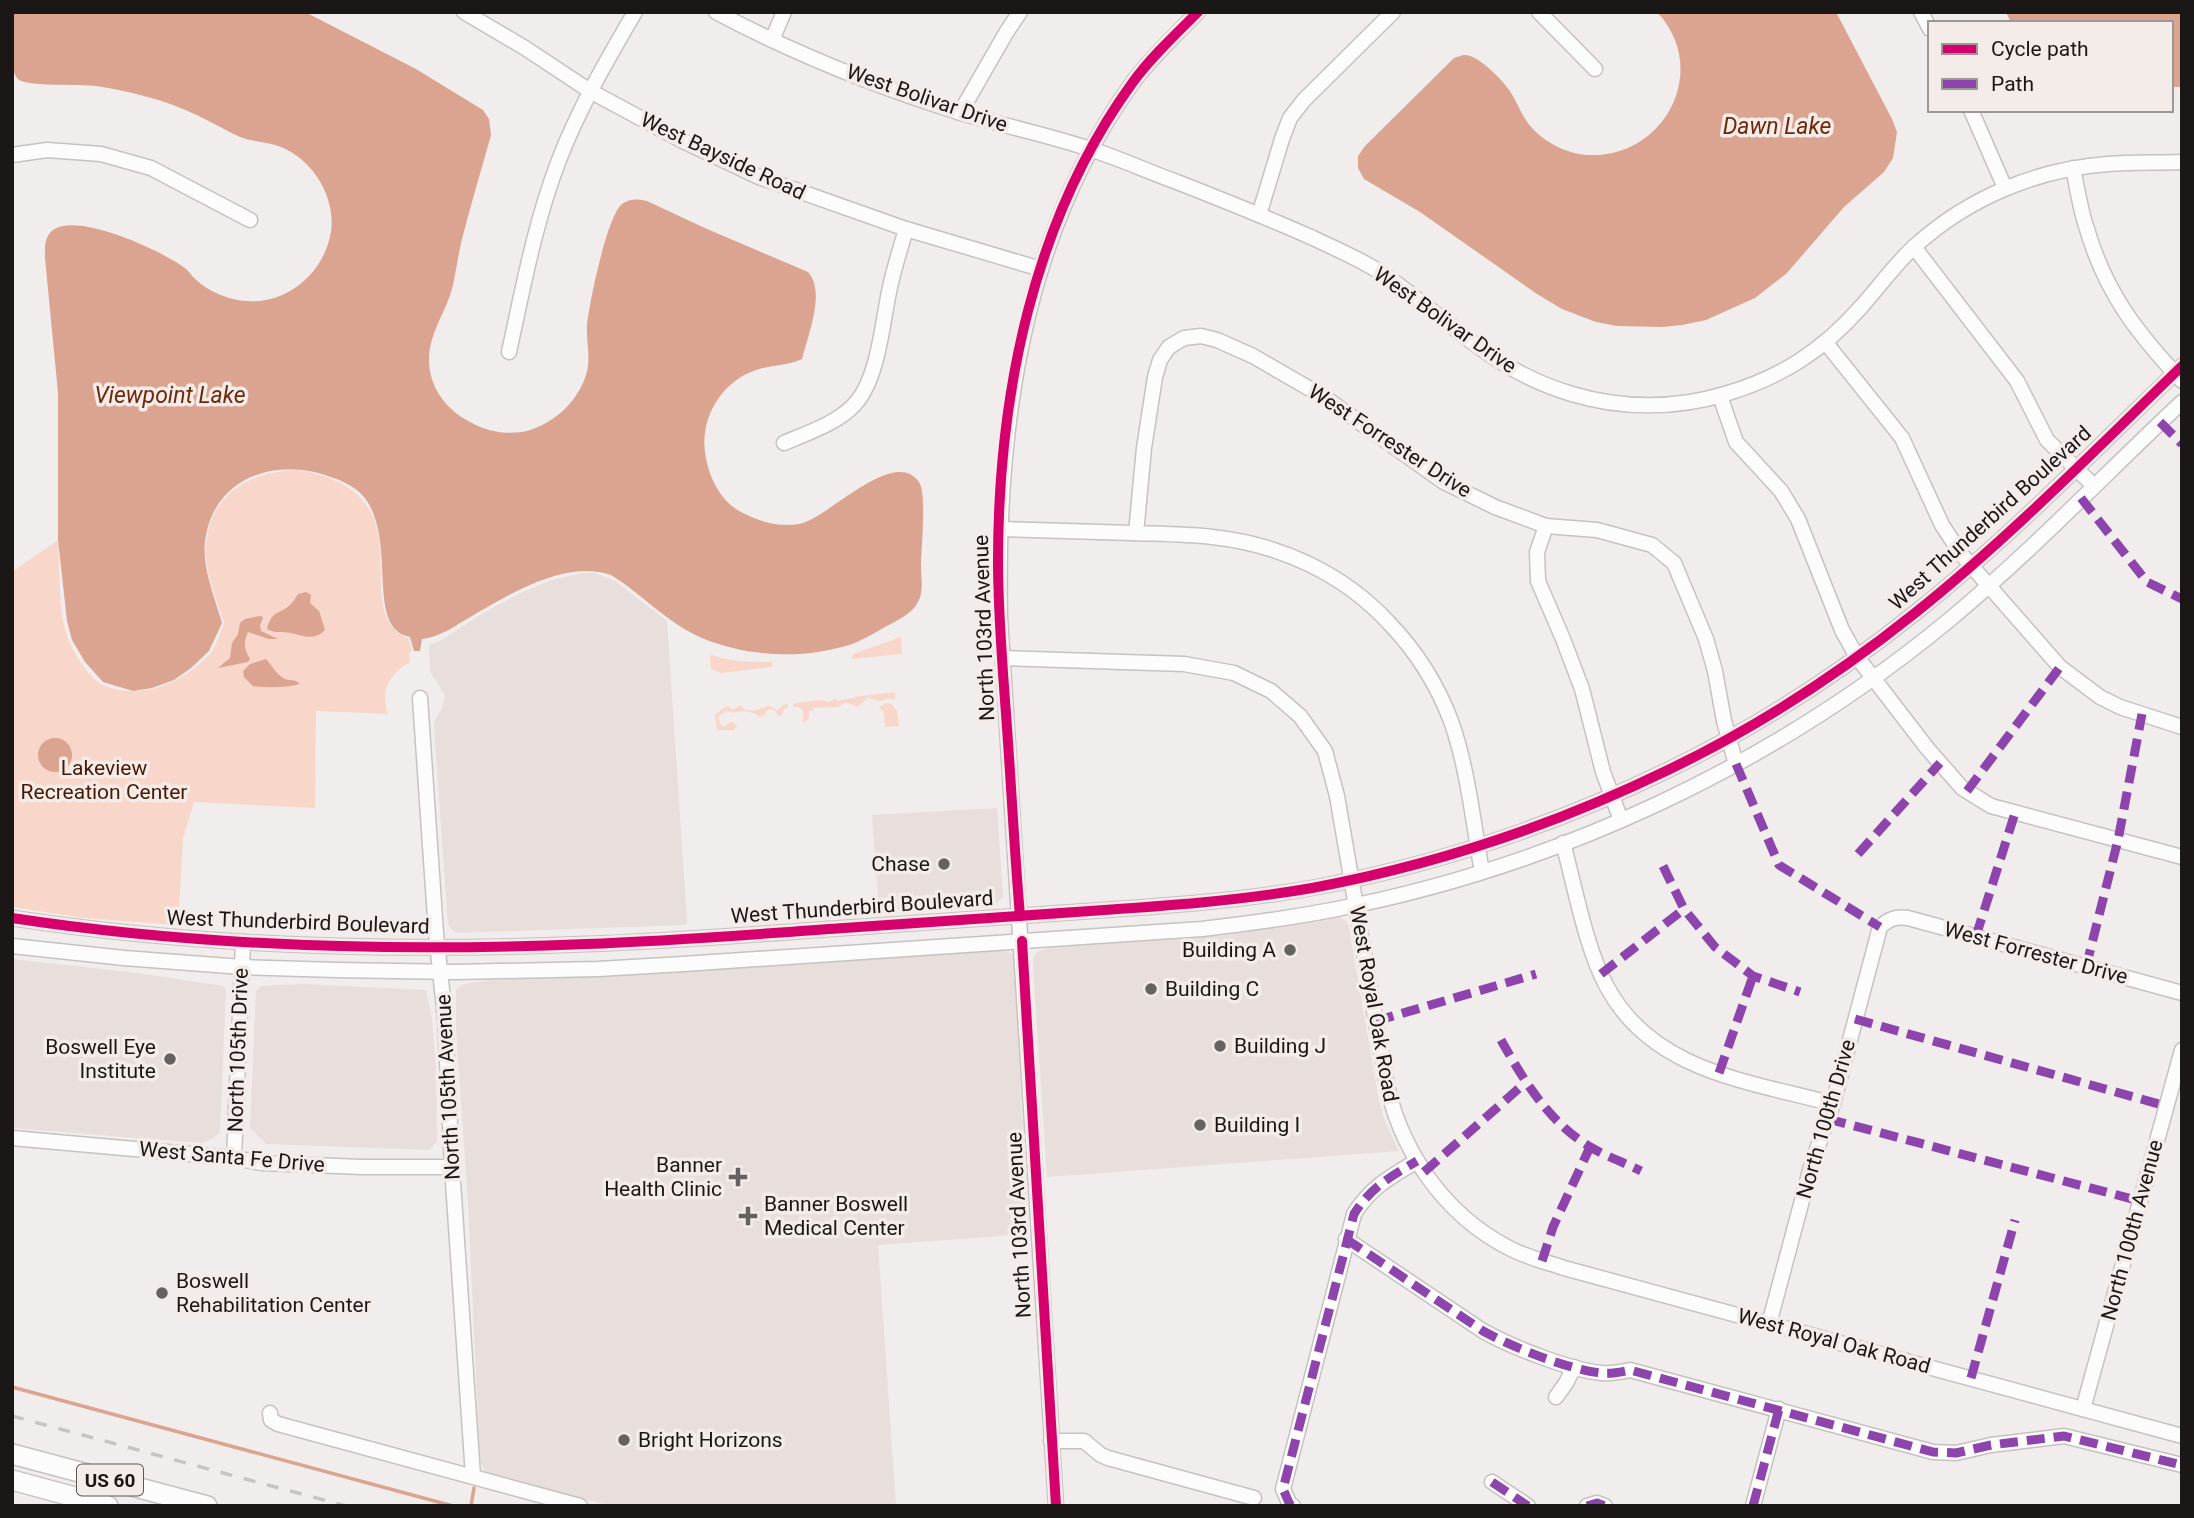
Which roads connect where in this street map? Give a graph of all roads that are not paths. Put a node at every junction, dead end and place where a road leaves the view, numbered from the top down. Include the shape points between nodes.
1 (464, 12) edge
2 (635, 12) edge
3 (716, 12) edge
4 (784, 12) edge
5 (1020, 12) edge
6 (1198, 12) edge
7 (1393, 12) edge
8 (1539, 12) edge
9 (772, 40) junction
10 (1595, 69) dead end
11 (590, 91) junction
12 (1972, 112) edge
13 (960, 113) junction
14 (1091, 149) junction
15 (12, 155) edge
16 (2182, 162) edge
17 (2073, 168) junction
18 (2005, 188) junction
19 (1259, 215) junction
20 (250, 220) dead end
21 (906, 229) junction
22 (1914, 247) junction
23 (1041, 269) junction
24 (1825, 343) junction
25 (509, 352) dead end
26 (2179, 373) edge
27 (1720, 396) junction
28 (2182, 402) edge
29 (784, 443) dead end
30 (2076, 468) junction
31 (2094, 486) junction
32 (1546, 526) junction
33 (1000, 529) junction
34 (1136, 533) junction
35 (1971, 566) junction
36 (1987, 586) junction
37 (1857, 657) junction
38 (1003, 658) junction
39 (1872, 678) junction
40 (420, 698) dead end
41 (2182, 727) edge
42 (1728, 738) junction
43 (1736, 764) junction
44 (1612, 796) junction
45 (1621, 820) junction
46 (1563, 843) junction
47 (1478, 846) junction
48 (2182, 857) edge
49 (1482, 872) junction
50 (1352, 880) junction
51 (1244, 898) junction
52 (1356, 905) junction
53 (1020, 916) junction
54 (12, 918) edge
55 (1889, 919) joint
56 (1247, 924) junction
57 (867, 926) junction
58 (1022, 941) junction
59 (243, 942) junction
60 (12, 946) edge
61 (438, 947) junction
62 (869, 951) junction
63 (242, 967) junction
64 (441, 972) junction
65 (2182, 993) edge
66 (2182, 1051) edge
67 (1833, 1104) junction
68 (12, 1138) edge
69 (234, 1158) junction
70 (1417, 1161) junction
71 (452, 1167) junction
72 (1346, 1239) junction
73 (1769, 1324) junction
74 (1574, 1367) junction
75 (1556, 1398) dead end
76 (1779, 1409) junction
77 (2083, 1409) junction
78 (270, 1413) dead end
79 (2182, 1436) edge
80 (1051, 1441) junction
81 (12, 1454) edge
82 (2182, 1465) edge
83 (472, 1476) junction
84 (12, 1480) edge
85 (1492, 1482) dead end
86 (1254, 1498) dead end
87 (108, 1506) edge
88 (207, 1506) edge
89 (580, 1506) edge
90 (1056, 1506) edge
91 (1293, 1506) edge
92 (1528, 1506) edge
93 (1587, 1506) edge
94 (1605, 1506) edge
95 (1753, 1506) edge

1 - 11 street, West Bayside Road
2 - 11 street
3 - 9 street, West Bolivar Drive
4 - 9 street
5 - 13 street
6 - 14 street, North 103rd Avenue via 1135,79
7 - 19 street via 1290,118
8 - 10 street
9 - 13 street, West Bolivar Drive
11 - 21 street, West Bayside Road via 759,177
11 - 25 street via 540,216
12 - 18 street
13 - 14 street, West Bolivar Drive
14 - 19 street, West Bolivar Drive
14 - 23 street, North 103rd Avenue via 1067,197
15 - 20 street via 47,150 101,154 139,164
16 - 17 street, West Bolivar Drive
17 - 18 street, West Bolivar Drive
17 - 26 street via 2085,226 2109,285 2129,320 2162,361
18 - 22 street, West Bolivar Drive via 1963,210
19 - 27 street, West Bolivar Drive via 1389,278 1493,359 1534,380 1612,403 1676,404
21 - 23 street, West Bayside Road
21 - 29 street via 865,389 840,416
22 - 24 street, West Bolivar Drive
22 - 30 street via 2017,381 2047,440
23 - 33 street, North 103rd Avenue via 1013,388
24 - 27 street, West Bolivar Drive via 1778,375
24 - 35 street via 1902,438 1942,525
26 - 30 street, West Thunderbird Boulevard
27 - 37 street via 1736,442 1782,491 1798,520
28 - 31 street, West Thunderbird Boulevard
30 - 31 street
30 - 35 street, West Thunderbird Boulevard
31 - 36 street, West Thunderbird Boulevard
32 - 34 street, West Forrester Drive via 1444,481 1324,397 1253,356 1201,336 1184,338 1169,347 1160,360 1144,448
32 - 42 street, West Forrester Drive via 1597,530 1652,545 1674,563 1706,639
32 - 44 street via 1537,552 1538,581 1583,689
33 - 34 street
33 - 38 street, North 103rd Avenue
34 - 47 street via 1210,536 1279,551 1327,573 1374,607 1413,650 1444,704 1462,760
35 - 36 street
35 - 37 street, West Thunderbird Boulevard
36 - 39 street, West Thunderbird Boulevard
36 - 41 street via 2082,686 2120,707
37 - 39 street
37 - 42 street, West Thunderbird Boulevard
38 - 50 street, West Royal Oak Road via 1184,664 1234,673 1271,691 1300,716 1325,751
38 - 53 street, North 103rd Avenue
39 - 43 street, West Thunderbird Boulevard
39 - 48 street via 1962,788 1991,806
40 - 61 street, North 105th Avenue
42 - 43 street, West Forrester Drive
42 - 44 street, West Thunderbird Boulevard
43 - 45 street, West Thunderbird Boulevard
44 - 45 street
44 - 47 street, West Thunderbird Boulevard
45 - 46 street, West Thunderbird Boulevard
46 - 49 street, West Thunderbird Boulevard
46 - 67 street via 1601,974 1643,1033 1685,1061
47 - 49 street
47 - 50 street, West Thunderbird Boulevard
49 - 52 street, West Thunderbird Boulevard
50 - 51 street, West Thunderbird Boulevard
50 - 52 street, West Royal Oak Road
51 - 53 street, West Thunderbird Boulevard
51 - 56 street
52 - 56 street, West Thunderbird Boulevard
52 - 70 street, West Royal Oak Road via 1388,1090 1398,1124
53 - 57 street, West Thunderbird Boulevard
53 - 58 street, North 103rd Avenue
54 - 59 street, West Thunderbird Boulevard
55 - 65 street, West Forrester Drive via 1908,918
55 - 67 street, North 100th Drive via 1880,927
56 - 58 street, West Thunderbird Boulevard
57 - 61 street, West Thunderbird Boulevard via 590,944
57 - 62 street
58 - 62 street, West Thunderbird Boulevard
58 - 80 street, North 103rd Avenue
59 - 61 street, West Thunderbird Boulevard
59 - 63 street, North 105th Drive
60 - 63 street, West Thunderbird Boulevard
61 - 64 street, North 105th Avenue
62 - 64 street, West Thunderbird Boulevard via 598,969
63 - 64 street, West Thunderbird Boulevard
63 - 69 street, North 105th Drive
64 - 71 street, North 105th Avenue
66 - 77 street, North 100th Avenue
67 - 73 street, North 100th Drive via 1812,1163
68 - 69 street, West Santa Fe Drive
69 - 71 street, West Santa Fe Drive via 362,1167
70 - 72 street via 1364,1198
70 - 73 street, West Royal Oak Road via 1458,1211 1510,1249
71 - 83 street, North 105th Avenue
72 - 74 street via 1492,1336
72 - 91 street via 1283,1489
73 - 77 street, West Royal Oak Road
74 - 75 street
74 - 76 street via 1606,1373 1630,1370
76 - 82 street via 1933,1452 1956,1453 2064,1436
76 - 95 street
77 - 79 street, West Royal Oak Road
78 - 83 street via 278,1424
80 - 86 street via 1084,1441 1108,1458
80 - 90 street, North 103rd Avenue
81 - 88 highway, US 60
83 - 89 street
84 - 87 highway, US 60
85 - 92 street
93 - 94 street

